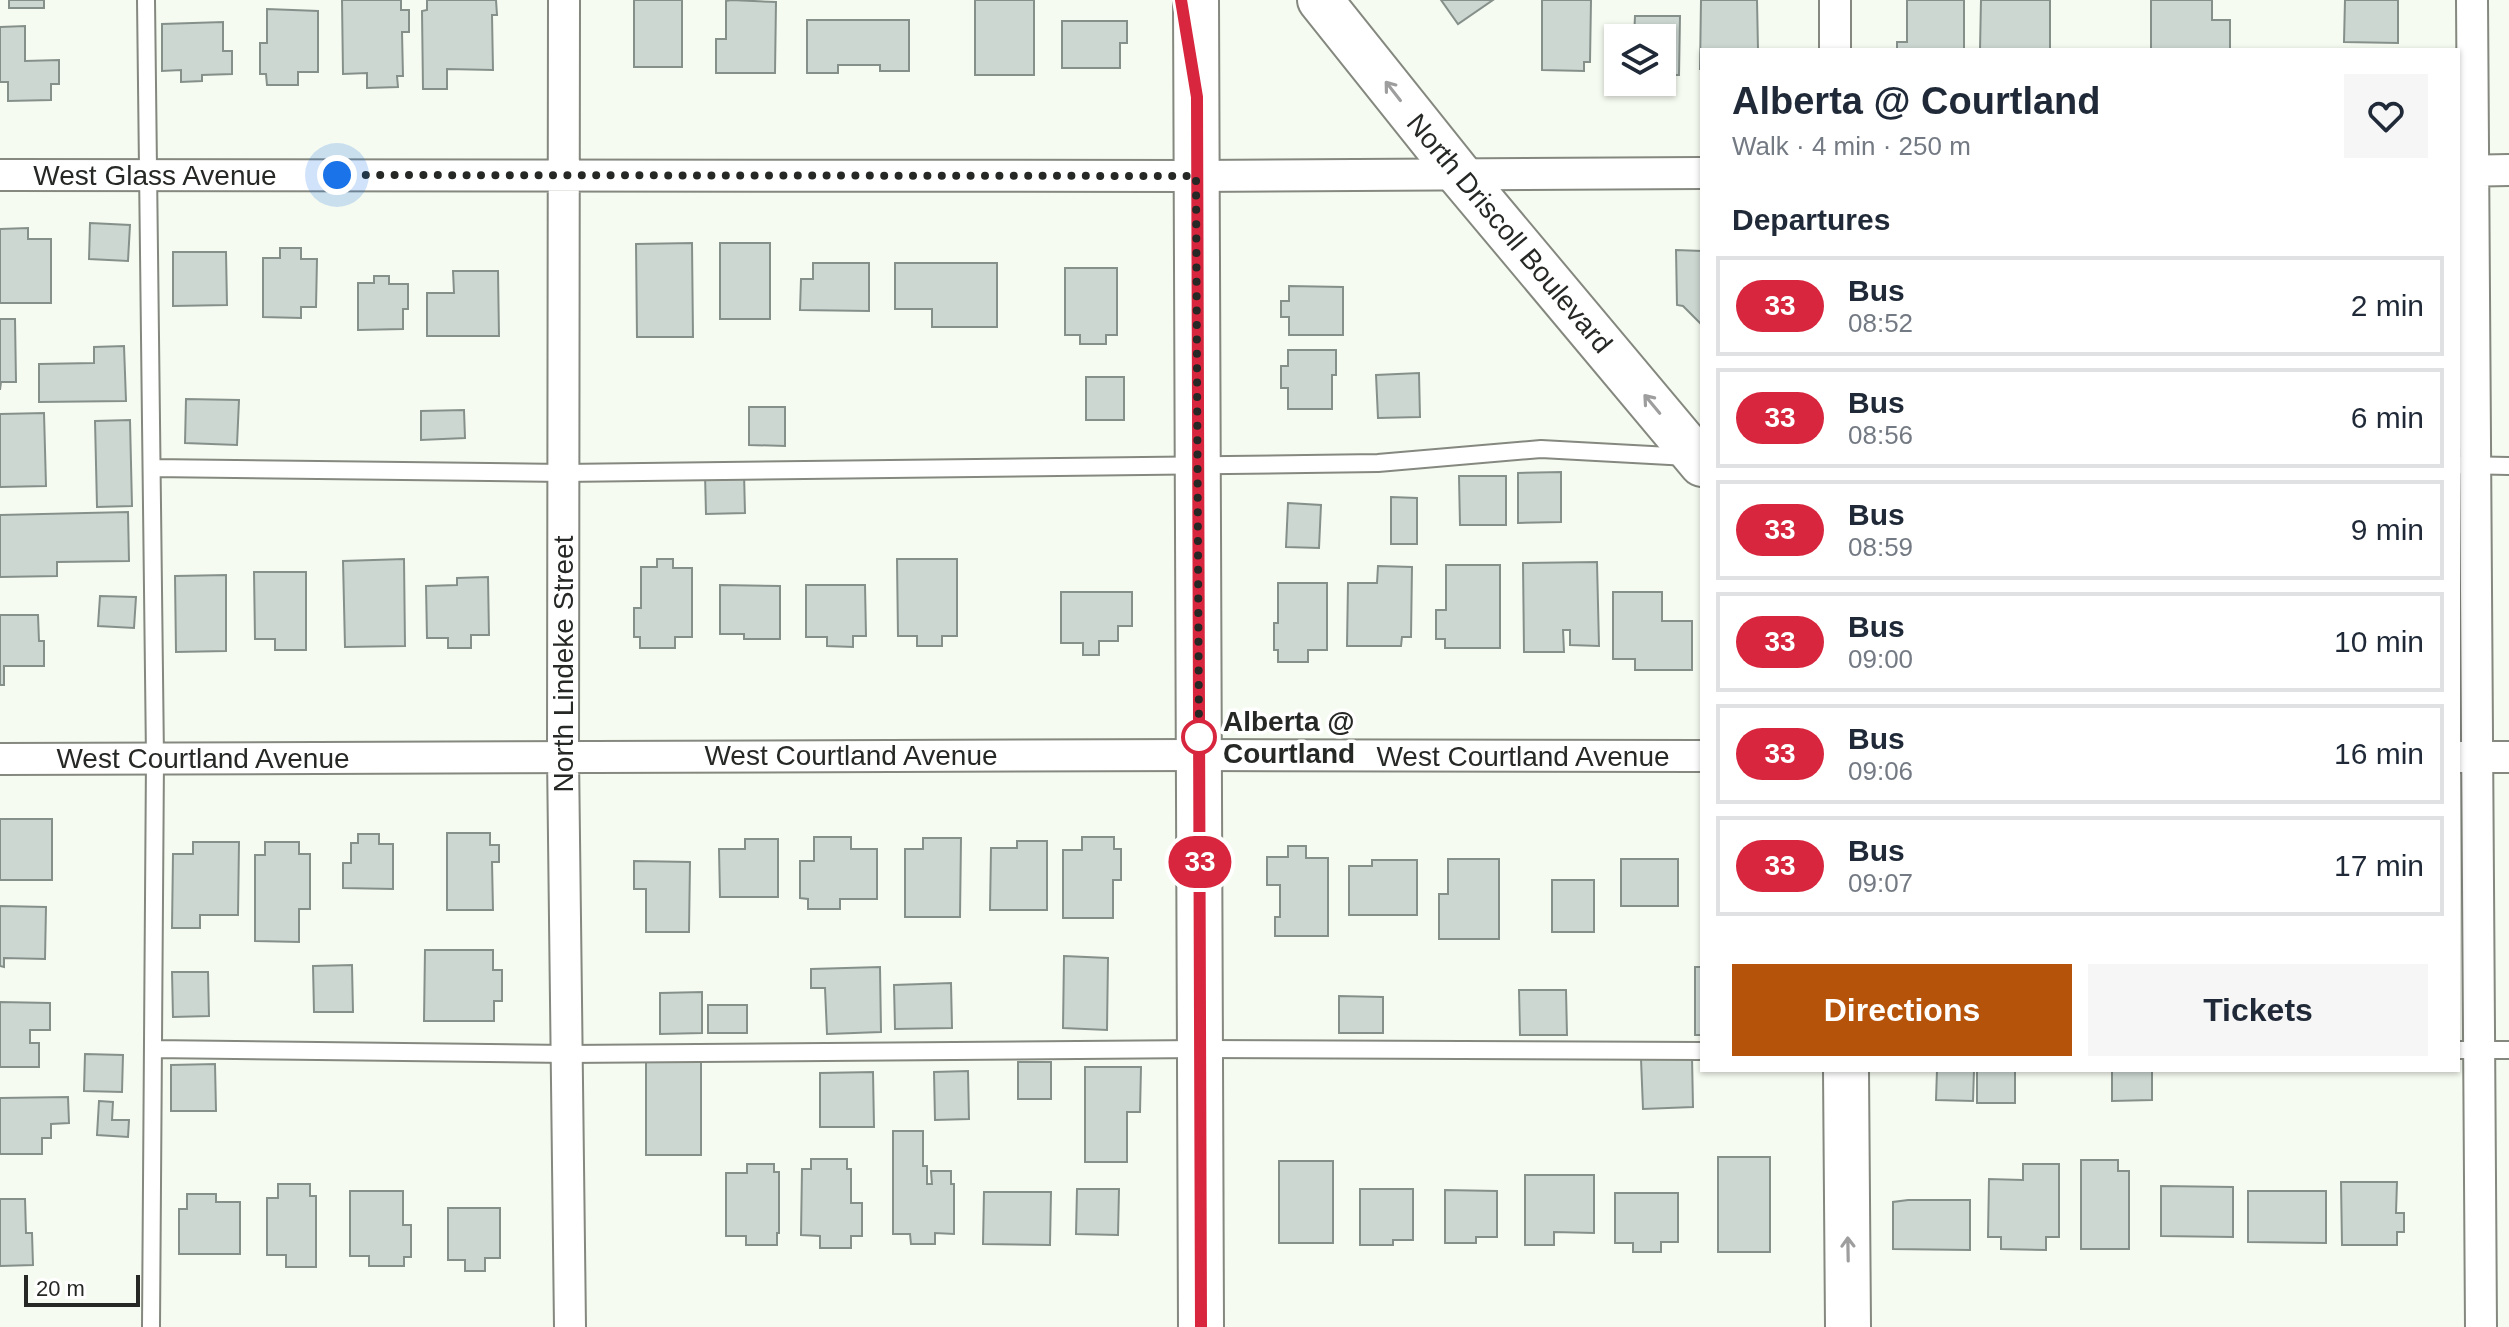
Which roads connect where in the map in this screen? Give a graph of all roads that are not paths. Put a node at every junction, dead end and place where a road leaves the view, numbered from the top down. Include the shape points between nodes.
1 (146, 0) edge
2 (564, 0) edge
3 (1181, 0) edge
4 (1196, 0) edge
5 (1835, 0) edge
6 (2472, 0) edge
7 (1326, 6) edge
8 (1835, 48) edge
9 (1197, 97) junction
10 (2466, 170) edge
11 (2509, 170) edge
12 (1700, 173) edge
13 (1459, 174) junction
14 (0, 175) edge
15 (148, 175) junction
16 (563, 176) junction
17 (1196, 176) junction
18 (1700, 461) edge
19 (1199, 465) junction
20 (2466, 465) edge
21 (2509, 466) edge
22 (152, 468) junction
23 (563, 473) junction
24 (1199, 755) junction
25 (563, 756) junction
26 (1700, 756) edge
27 (2467, 757) edge
28 (2509, 757) edge
29 (155, 758) junction
30 (0, 759) edge
31 (153, 1049) junction
32 (1201, 1049) junction
33 (2482, 1050) edge
34 (1700, 1051) edge
35 (567, 1054) junction
36 (1846, 1072) edge
37 (151, 1327) edge
38 (570, 1327) edge
39 (1201, 1327) edge
40 (1848, 1327) edge
41 (2481, 1327) edge

1 - 15 lane
2 - 16 street, North Lindeke Street
3 - 9 main road
4 - 9 main road
5 - 8 street
6 - 10 street
13 -> 7 main road, North Driscoll Boulevard
9 - 17 main road
10 - 11 street
10 - 20 street
12 - 13 street, West Glass Avenue
13 - 17 street, West Glass Avenue
18 -> 13 main road, North Driscoll Boulevard
14 - 15 street, West Glass Avenue
15 - 16 street, West Glass Avenue
15 - 22 lane
16 - 17 street, West Glass Avenue
16 - 23 street, North Lindeke Street
17 - 19 main road
18 - 19 lane via 1541,449 1378,463
19 - 23 lane
19 - 24 main road
20 - 21 lane
20 - 27 street
22 - 23 lane
22 - 29 lane
23 - 25 street, North Lindeke Street
24 - 25 street, West Courtland Avenue
24 - 26 street, West Courtland Avenue
24 - 32 main road
25 - 29 street, West Courtland Avenue
25 - 35 street, North Lindeke Street
27 - 28 street
27 - 33 street
29 - 30 street, West Courtland Avenue
29 - 31 lane
31 - 35 lane
31 - 37 lane
32 - 34 lane
32 - 35 lane
32 - 39 main road
33 - 41 street
35 - 38 street, North Lindeke Street
40 -> 36 main road

